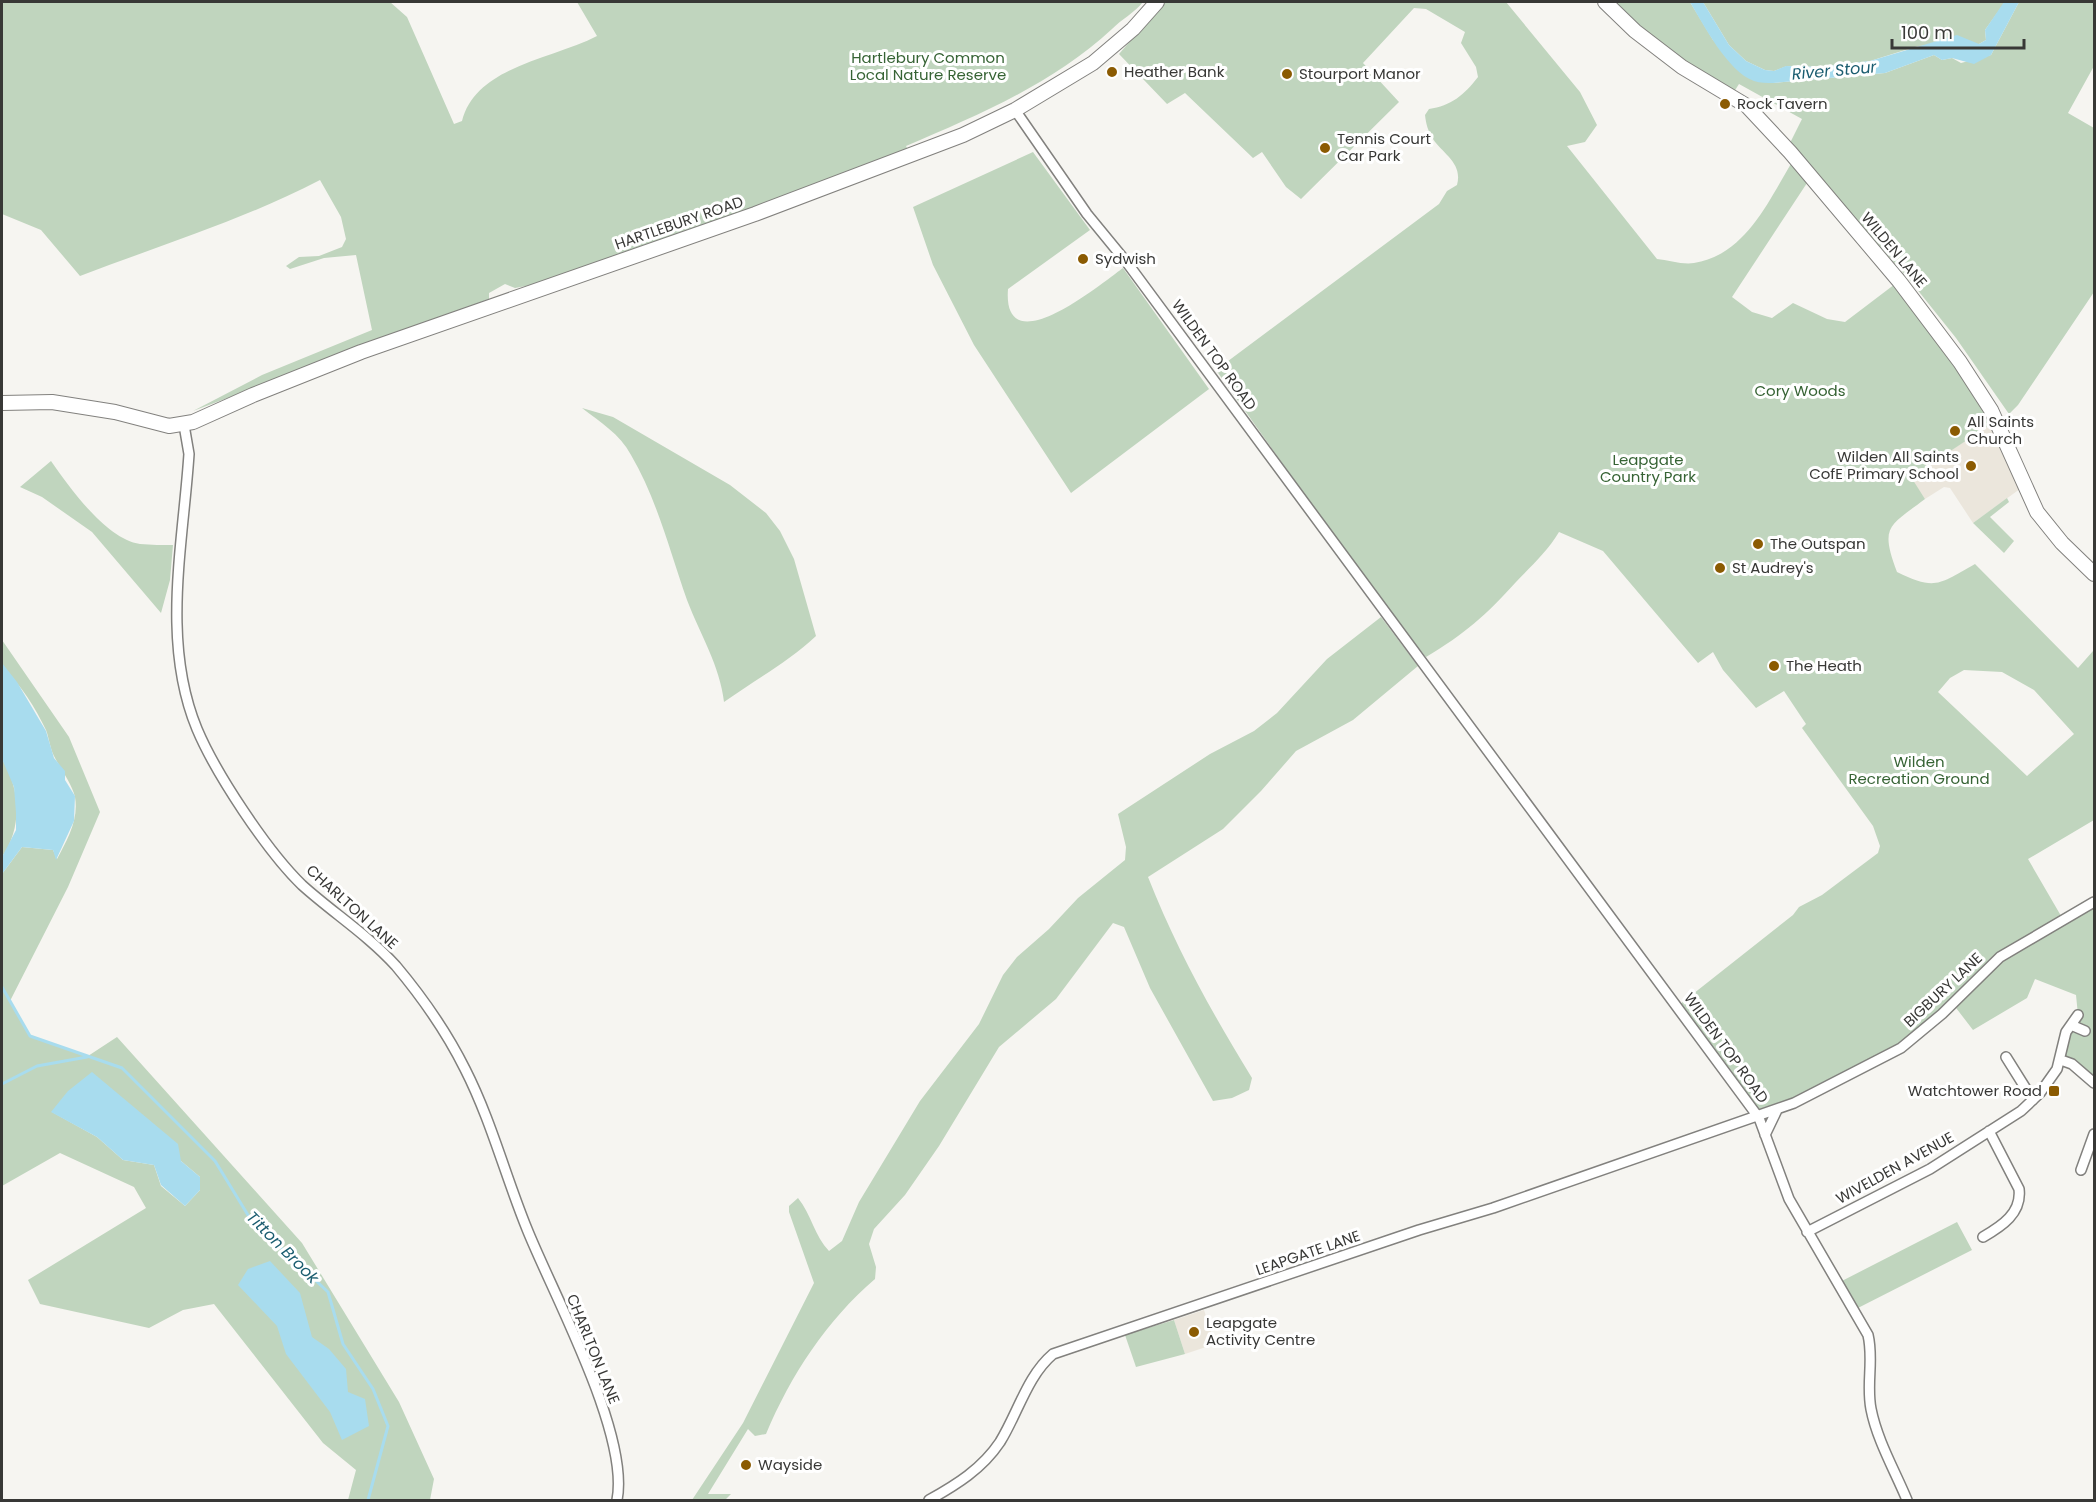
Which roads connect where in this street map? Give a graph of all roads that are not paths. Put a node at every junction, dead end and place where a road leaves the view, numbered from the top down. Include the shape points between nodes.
1 (1156, 2) edge
2 (1605, 2) edge
3 (1015, 110) junction
4 (2, 403) edge
5 (184, 425) junction
6 (2094, 574) edge
7 (2094, 902) edge
8 (2078, 1015) dead end
9 (2071, 1025) junction
10 (2085, 1031) dead end
11 (2006, 1057) dead end
12 (2061, 1060) junction
13 (2094, 1083) edge
14 (2033, 1100) junction
15 (1777, 1110) junction
16 (1759, 1118) junction
17 (1989, 1131) junction
18 (2094, 1134) edge
19 (1765, 1135) junction
20 (2081, 1170) dead end
21 (1807, 1232) junction
22 (1983, 1237) dead end
23 (617, 1500) edge
24 (928, 1500) edge
25 (1907, 1500) edge

1 - 3 main road, HARTLEBURY ROAD via 1113,48
2 - 6 main road, WILDEN LANE via 1635,32 1682,67 1747,106 1790,152 1899,281 1960,362 1991,410 2037,512
3 - 5 main road, HARTLEBURY ROAD via 914,156 491,304 361,352
3 - 16 street, WILDEN TOP ROAD via 1087,213
4 - 5 main road via 52,402 170,426
5 - 23 street, CHARLTON LANE via 189,454 177,640 188,704 198,731 237,800 276,856 396,967 464,1066 526,1227 596,1389 615,1455
7 - 15 street, BIGBURY LANE via 2000,957 1901,1048 1852,1076
8 - 9 street, WIVELDEN AVENUE
9 - 10 street
9 - 12 street, WIVELDEN AVENUE
11 - 14 street
12 - 13 street via 2080,1069
12 - 14 street, WIVELDEN AVENUE
14 - 17 street, WIVELDEN AVENUE
15 - 16 street, BIGBURY LANE
15 - 19 street
16 - 19 street, WILDEN TOP ROAD
16 - 24 street, LEAPGATE LANE via 1060,1351 1041,1366 1000,1442 983,1463 955,1486
17 - 21 street, WIVELDEN AVENUE via 1930,1169
17 - 22 street via 2020,1197 2007,1221
18 - 20 street
19 - 21 street, WILDEN TOP ROAD via 1789,1199
21 - 25 street, WILDEN TOP ROAD via 1868,1335 1872,1352 1868,1391 1871,1411

